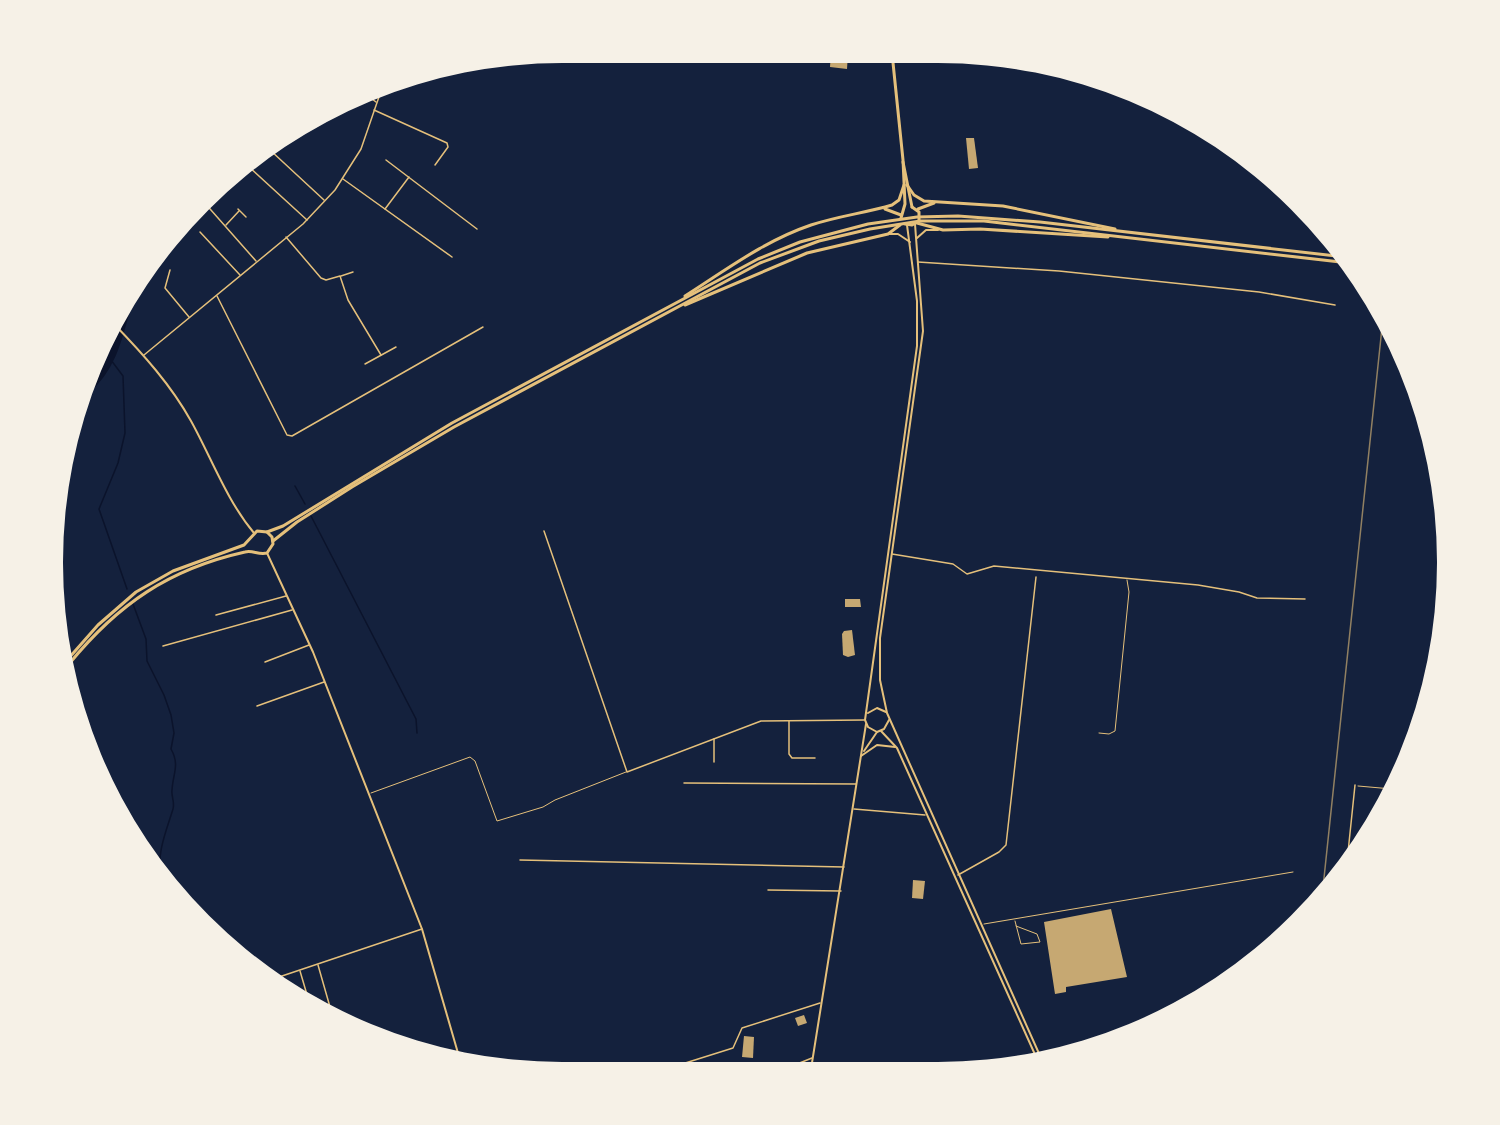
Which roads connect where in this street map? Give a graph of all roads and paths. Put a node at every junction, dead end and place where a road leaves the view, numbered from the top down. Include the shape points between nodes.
1 (893, 63) edge
2 (378, 99) edge
3 (373, 100) edge
4 (376, 102) junction
5 (374, 110) junction
6 (275, 154) edge
7 (386, 160) dead end
8 (435, 165) dead end
9 (253, 170) edge
10 (409, 177) junction
11 (343, 179) junction
12 (905, 186) junction
13 (325, 201) junction
14 (935, 202) junction
15 (912, 207) junction
16 (210, 208) edge
17 (883, 208) junction
18 (384, 209) junction
19 (917, 209) junction
20 (903, 210) junction
21 (901, 215) junction
22 (246, 217) dead end
23 (307, 220) junction
24 (1010, 221) junction
25 (906, 224) junction
26 (916, 224) junction
27 (226, 226) junction
28 (477, 229) dead end
29 (943, 230) junction
30 (1122, 231) junction
31 (200, 232) dead end
32 (888, 234) junction
33 (286, 237) junction
34 (1122, 237) junction
35 (916, 240) junction
36 (910, 242) junction
37 (1332, 256) edge
38 (452, 257) dead end
39 (1336, 261) edge
40 (257, 262) junction
41 (918, 262) junction
42 (170, 270) dead end
43 (353, 272) dead end
44 (241, 276) junction
45 (340, 276) junction
46 (217, 296) junction
47 (1335, 305) dead end
48 (666, 310) junction
49 (190, 318) junction
50 (483, 327) dead end
51 (121, 331) edge
52 (396, 347) dead end
53 (381, 355) junction
54 (144, 356) junction
55 (365, 364) dead end
56 (267, 531) junction
57 (544, 531) dead end
58 (254, 533) junction
59 (273, 541) junction
60 (249, 542) junction
61 (253, 550) junction
62 (267, 553) junction
63 (891, 554) junction
64 (1036, 577) dead end
65 (1127, 580) junction
66 (286, 596) junction
67 (1305, 599) dead end
68 (293, 610) junction
69 (216, 615) dead end
70 (310, 644) junction
71 (163, 646) dead end
72 (72, 655) edge
73 (73, 660) edge
74 (265, 662) dead end
75 (325, 682) junction
76 (257, 706) dead end
77 (868, 713) junction
78 (887, 714) junction
79 (789, 720) junction
80 (866, 722) junction
81 (879, 731) junction
82 (1099, 733) dead end
83 (714, 738) junction
84 (897, 748) junction
85 (861, 756) junction
86 (815, 758) dead end
87 (714, 762) dead end
88 (627, 772) junction
89 (684, 783) dead end
90 (857, 784) junction
91 (1355, 785) joint
92 (1382, 788) edge
93 (369, 794) junction
94 (854, 808) junction
95 (926, 815) junction
96 (1349, 846) edge
97 (520, 860) dead end
98 (844, 867) junction
99 (1293, 872) dead end
100 (958, 875) junction
101 (768, 890) dead end
102 (841, 891) junction
103 (1015, 919) junction
104 (980, 925) junction
105 (1016, 926) junction
106 (422, 929) junction
107 (318, 964) junction
108 (300, 970) junction
109 (283, 976) edge
110 (306, 991) edge
111 (822, 1002) junction
112 (329, 1003) edge
113 (457, 1050) edge
114 (1036, 1052) edge
115 (1036, 1052) edge
116 (813, 1058) junction
117 (688, 1062) edge
118 (803, 1062) edge
119 (812, 1062) edge

1 - 12 highway
2 - 4 street
3 - 4 street
4 - 5 street
5 - 8 street via 447,143
5 - 11 street via 361,149
6 - 13 street
7 - 10 street
9 - 23 street
10 - 18 street
10 - 28 street
11 - 13 street
11 - 18 street
12 - 14 highway via 918,198
12 - 15 highway
12 - 17 highway via 899,200
12 - 20 highway
13 - 23 street
14 - 19 highway
14 - 30 highway via 989,204
15 - 19 highway
15 - 20 highway
16 - 27 street
17 - 21 highway
17 - 48 highway via 830,219 772,241
18 - 38 street
19 - 26 highway via 920,215
20 - 21 highway
21 - 25 highway
22 - 27 street via 238,210
23 - 33 street
24 - 30 highway
24 - 34 highway
24 - 48 highway via 938,216 882,222 765,256
25 - 26 highway
25 - 32 highway
25 - 36 main road
26 - 29 highway
26 - 35 main road
27 - 40 street
29 - 34 highway
29 - 35 main road via 926,230
30 - 37 highway
31 - 44 street
32 - 36 main road via 901,235
32 - 48 highway via 807,253
33 - 40 street
33 - 45 street via 321,278
34 - 39 highway
35 - 41 main road
36 - 77 main road via 917,339
40 - 44 street
41 - 47 street via 1059,271 1259,292
41 - 63 main road via 921,346
42 - 49 street via 165,288
43 - 45 street
44 - 46 street
45 - 53 street via 348,300
46 - 49 street
46 - 50 street via 287,435 292,436
48 - 56 highway via 452,423 283,526
48 - 59 highway via 416,448
49 - 54 street
51 - 54 main road
52 - 53 street
53 - 55 street
54 - 58 main road via 189,418
56 - 58 highway
56 - 59 highway
57 - 88 street
58 - 60 highway
59 - 62 highway
60 - 61 highway
60 - 72 highway via 147,585 109,614
61 - 62 highway
61 - 73 highway via 188,569 138,595
62 - 66 main road
63 - 65 street via 953,564 967,574 990,566
63 - 78 main road via 879,652
64 - 100 street via 1006,845
65 - 67 street via 1198,585 1257,598
65 - 82 lane via 1115,730
66 - 68 main road
66 - 69 street
68 - 70 main road
68 - 71 street
70 - 74 street
70 - 75 main road
75 - 76 street
75 - 93 main road
77 - 78 main road via 877,708
77 - 80 main road
78 - 81 main road via 887,726
78 - 100 main road
79 - 80 street
79 - 83 street via 761,721
79 - 86 street via 789,754 792,758
80 - 81 main road
80 - 85 main road
81 - 84 main road
81 - 85 main road
83 - 87 street
83 - 88 street
84 - 85 main road via 877,745
84 - 95 main road
85 - 90 main road
88 - 93 lane via 543,807 497,821 470,758
89 - 90 street
90 - 94 main road
91 - 92 path
91 - 96 street
93 - 106 main road
94 - 95 street
94 - 98 main road
95 - 114 main road
97 - 98 street
98 - 102 main road
99 - 103 lane
100 - 104 main road
101 - 102 street
102 - 111 main road
103 - 104 lane
103 - 105 lane
104 - 115 main road
105 - 105 lane via 1037,934 1040,942 1021,944
106 - 107 street
106 - 113 main road
107 - 108 street
107 - 112 street
108 - 109 street
108 - 110 street
111 - 116 main road
111 - 117 street via 742,1028 733,1048
116 - 118 street
116 - 119 main road

